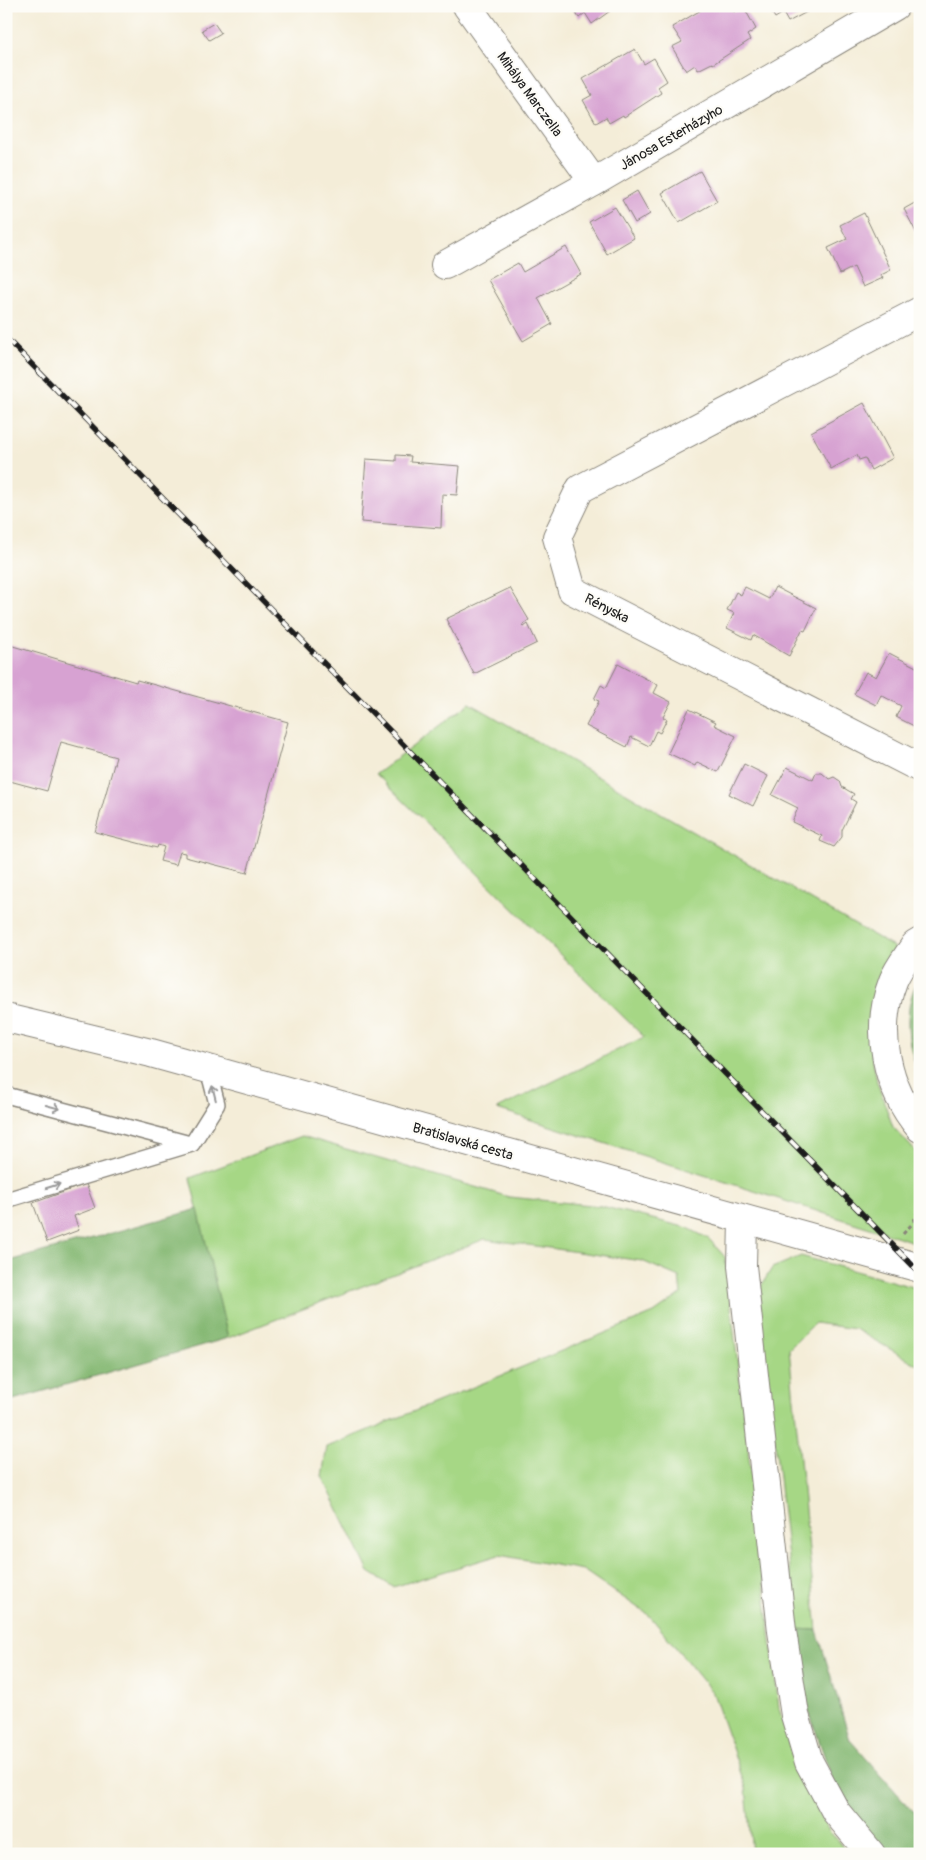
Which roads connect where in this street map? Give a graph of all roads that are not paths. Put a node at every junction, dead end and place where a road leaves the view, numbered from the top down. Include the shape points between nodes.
1 (467, 6) edge
2 (895, 6) edge
3 (594, 182) junction
4 (445, 265) dead end
5 (920, 311) edge
6 (920, 768) edge
7 (920, 942) edge
8 (6, 1018) edge
9 (208, 1069) junction
10 (6, 1095) edge
11 (920, 1128) edge
12 (192, 1144) junction
13 (6, 1200) edge
14 (743, 1220) junction
15 (920, 1268) edge
16 (871, 1854) edge

1 - 3 street, Mihálya Marczella
2 - 3 street, Jánosa Esterházyho
3 - 4 street, Jánosa Esterházyho
5 - 6 street, Rényska via 580,489 556,537 572,590
7 - 11 street via 893,980 883,1018 885,1050 893,1082 906,1111
8 - 9 street, Bratislavská cesta
12 -> 9 lane via 217,1104
9 - 14 street, Bratislavská cesta
10 -> 12 lane
13 -> 12 lane
14 - 15 street, Bratislavská cesta
14 - 16 street via 742,1266 782,1631 795,1715 808,1762 836,1812

